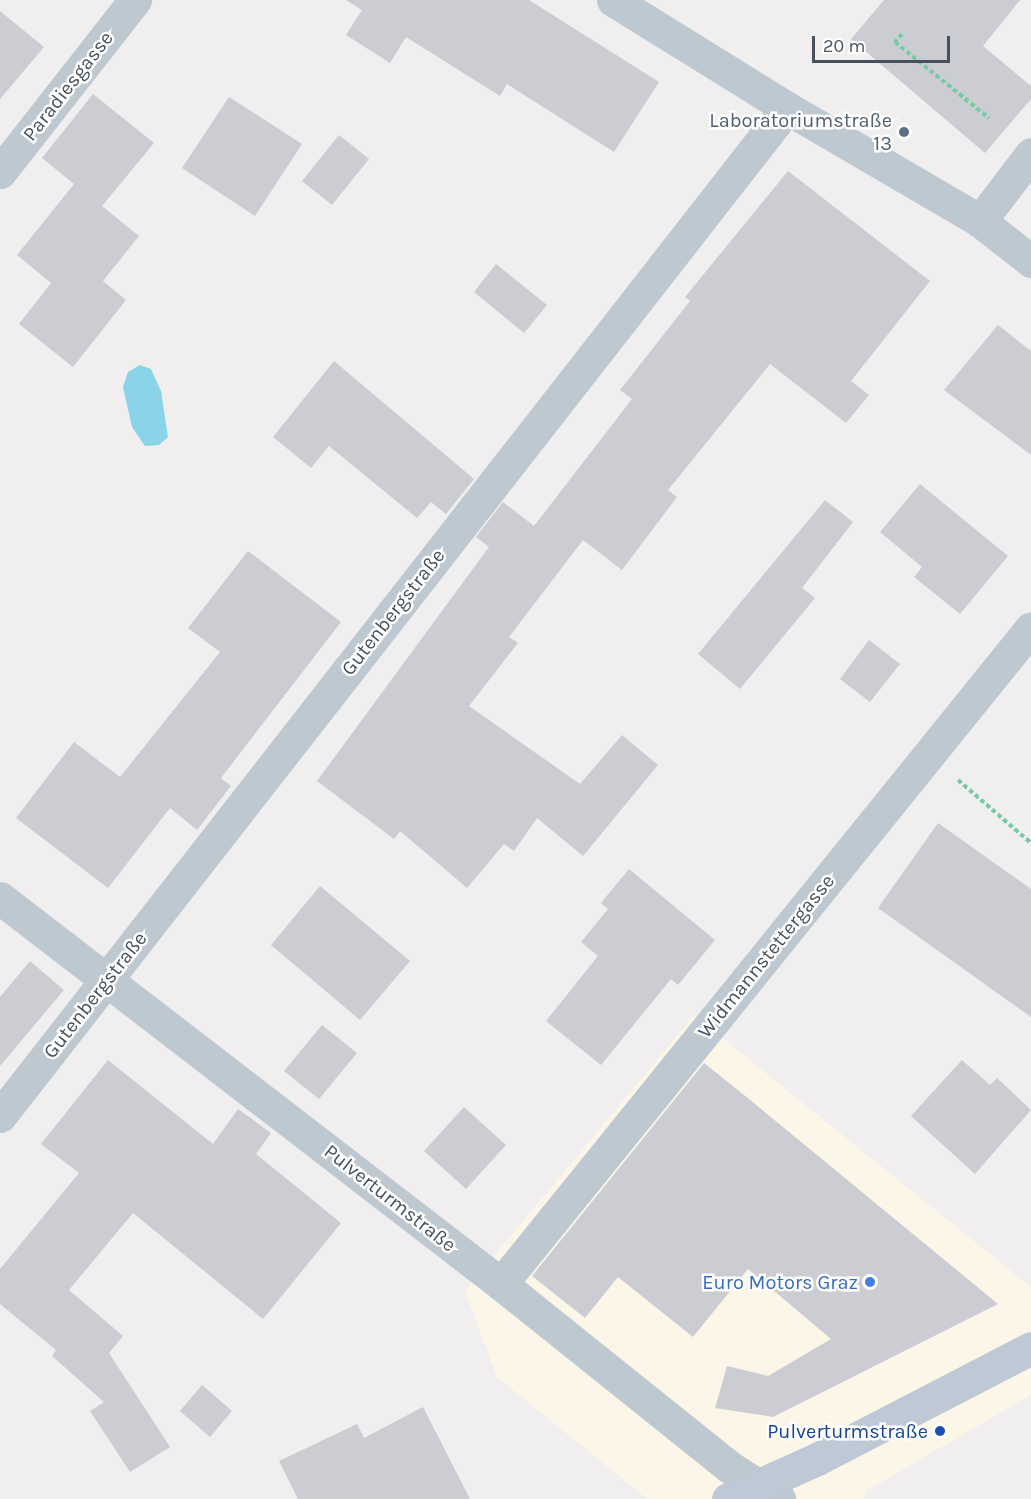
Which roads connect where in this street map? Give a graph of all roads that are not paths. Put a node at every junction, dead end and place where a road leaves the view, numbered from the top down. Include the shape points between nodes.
1 (135, 0) edge
2 (613, 0) edge
3 (787, 108) junction
4 (1031, 154) edge
5 (0, 172) edge
6 (981, 221) junction
7 (1031, 261) edge
8 (1031, 627) edge
9 (0, 898) edge
10 (108, 978) junction
11 (0, 1116) edge
12 (501, 1284) junction
13 (1031, 1348) edge
14 (769, 1491) edge
15 (728, 1499) edge

1 - 5 street, Paradiesgasse
2 - 3 street
3 - 6 street
3 - 10 street, Gutenbergstraße
4 - 6 street
6 - 7 street
8 - 12 street, Widmannstettergasse
9 - 10 street, Pulverturmstraße
10 - 11 street, Gutenbergstraße
10 - 12 street, Pulverturmstraße
12 - 14 street, Pulverturmstraße via 728,1466
13 - 14 main road via 817,1458
14 - 15 main road

